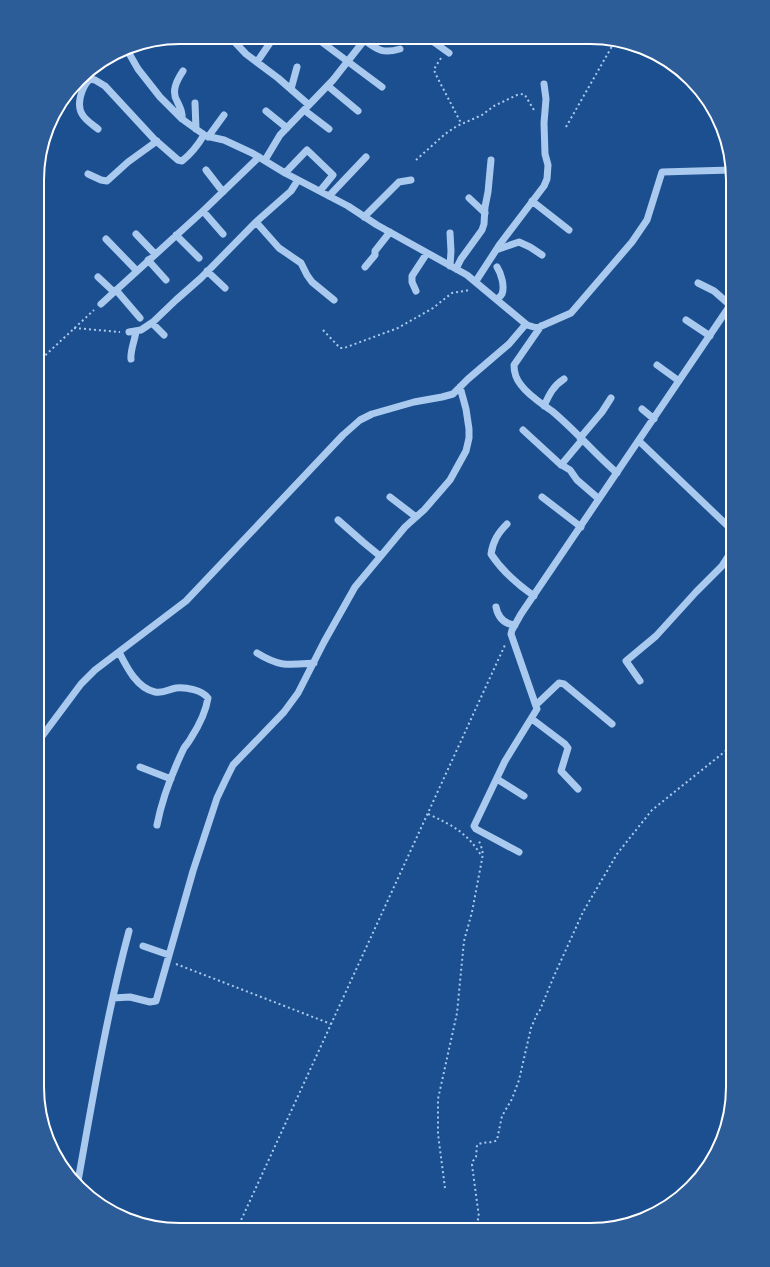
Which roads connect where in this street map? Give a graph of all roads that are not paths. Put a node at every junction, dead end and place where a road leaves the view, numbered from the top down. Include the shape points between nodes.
1 (237, 44) edge
2 (270, 44) edge
3 (324, 44) edge
4 (361, 44) edge
5 (371, 44) edge
6 (436, 44) edge
7 (400, 49) dead end
8 (446, 51) road end
9 (129, 54) edge
10 (258, 62) junction
11 (347, 62) junction
12 (297, 67) dead end
13 (183, 71) dead end
14 (544, 84) dead end
15 (328, 86) junction
16 (382, 87) dead end
17 (291, 89) junction
18 (195, 104) dead end
19 (307, 107) junction
20 (266, 111) dead end
21 (358, 111) dead end
22 (224, 115) dead end
23 (182, 119) junction
24 (287, 128) junction
25 (98, 129) dead end
26 (329, 129) dead end
27 (196, 130) junction
28 (206, 136) junction
29 (157, 141) junction
30 (366, 157) dead end
31 (262, 158) junction
32 (491, 160) dead end
33 (206, 170) dead end
34 (726, 170) edge
35 (285, 173) junction
36 (88, 174) dead end
37 (298, 180) junction
38 (411, 180) dead end
39 (320, 191) junction
40 (223, 192) junction
41 (329, 196) junction
42 (469, 198) dead end
43 (532, 201) junction
44 (203, 211) junction
45 (485, 213) junction
46 (364, 217) junction
47 (256, 222) junction
48 (569, 230) dead end
49 (390, 232) junction
50 (450, 233) dead end
51 (136, 234) dead end
52 (223, 234) dead end
53 (176, 235) junction
54 (106, 239) dead end
55 (496, 250) junction
56 (427, 253) junction
57 (155, 254) junction
58 (542, 255) dead end
59 (199, 258) dead end
60 (148, 260) junction
61 (365, 267) dead end
62 (453, 267) junction
63 (497, 267) dead end
64 (137, 271) junction
65 (207, 271) junction
66 (98, 277) dead end
67 (166, 280) dead end
68 (478, 283) junction
69 (698, 283) dead end
70 (224, 288) dead end
71 (115, 291) junction
72 (416, 291) dead end
73 (498, 299) junction
74 (726, 299) edge
75 (334, 300) dead end
76 (101, 304) road end
77 (726, 311) edge
78 (140, 318) dead end
79 (686, 320) dead end
80 (152, 323) junction
81 (526, 324) junction
82 (542, 326) junction
83 (164, 335) dead end
84 (710, 336) junction
85 (131, 358) dead end
86 (658, 365) dead end
87 (564, 379) dead end
88 (679, 381) junction
89 (460, 387) junction
90 (611, 398) dead end
91 (544, 406) junction
92 (642, 409) dead end
93 (654, 419) junction
94 (523, 430) dead end
95 (581, 439) junction
96 (639, 441) junction
97 (561, 465) junction
98 (617, 473) junction
99 (390, 497) dead end
100 (542, 497) dead end
101 (599, 499) junction
102 (416, 517) junction
103 (338, 520) dead end
104 (507, 524) dead end
105 (726, 526) edge
106 (581, 527) junction
107 (380, 556) junction
108 (726, 560) edge
109 (534, 596) junction
110 (496, 607) dead end
111 (515, 625) junction
112 (119, 652) junction
113 (257, 653) dead end
114 (314, 663) junction
115 (640, 681) dead end
116 (537, 704) junction
117 (532, 719) junction
118 (612, 724) dead end
119 (44, 734) edge
120 (140, 767) dead end
121 (171, 779) junction
122 (497, 779) junction
123 (578, 789) dead end
124 (524, 796) dead end
125 (157, 825) dead end
126 (519, 852) dead end
127 (129, 931) dead end
128 (143, 946) dead end
129 (168, 958) junction
130 (113, 998) junction
131 (79, 1177) edge

1 - 10 street
2 - 10 street
3 - 11 street
4 - 11 street
5 - 7 street via 379,50 388,52
6 - 8 street
9 - 23 street via 148,83
10 - 17 street
11 - 15 street
11 - 16 street
12 - 17 street
13 - 23 street via 175,92 183,113
14 - 43 street via 545,154 548,172 544,186
15 - 19 street
15 - 21 street
17 - 19 street
18 - 27 street
19 - 24 street
19 - 26 street
20 - 24 street
22 - 28 street
23 - 27 street
24 - 31 street
25 - 29 street via 82,115 80,108 82,91 90,79 105,86
27 - 28 street
28 - 29 street via 182,161
28 - 31 street via 224,140
29 - 36 street via 107,181
30 - 41 street
31 - 35 street
31 - 40 street
32 - 45 street
33 - 40 street
34 - 82 street via 662,172 647,220 632,242 571,313
35 - 37 street
35 - 39 street via 307,150 333,175
37 - 39 street
37 - 47 street via 291,191
38 - 46 street via 399,182
39 - 41 street
40 - 44 street
41 - 46 street
42 - 45 street
43 - 48 street
43 - 55 street
44 - 52 street
44 - 53 street
45 - 62 street via 482,230
46 - 49 street
47 - 65 street
47 - 75 street via 279,248 301,263 312,282
49 - 56 street
49 - 61 street
50 - 62 street
51 - 57 street
53 - 57 street
53 - 59 street
54 - 64 street
55 - 58 street via 520,242
55 - 68 street
56 - 62 street
56 - 72 street via 412,276
57 - 60 street
60 - 64 street
60 - 67 street
62 - 68 street
63 - 73 street via 501,273 503,288
64 - 71 street
65 - 70 street
65 - 80 street
66 - 71 street
68 - 73 street
69 - 74 street
71 - 76 street
71 - 78 street
73 - 81 street
77 - 84 street
79 - 84 street
80 - 83 street
80 - 85 street via 141,330 133,331
81 - 82 street via 537,328
81 - 89 street via 509,344
82 - 91 street via 514,365 514,371 521,386
84 - 88 street
86 - 88 street
87 - 91 street via 550,392
88 - 93 street
89 - 102 street via 469,429 466,451 443,490
89 - 112 street via 453,394 414,402 360,420 343,434 186,601
90 - 95 street
91 - 95 street
92 - 93 street
93 - 96 street
94 - 97 street
95 - 97 street
95 - 98 street
96 - 98 street
96 - 105 street
97 - 101 street via 570,470 577,480
98 - 101 street
99 - 102 street
100 - 106 street
101 - 106 street
102 - 107 street
103 - 107 street
104 - 109 street via 498,533 491,554 506,573
106 - 109 street
107 - 114 street via 355,587
108 - 115 street via 656,636 626,661
109 - 111 street
110 - 111 street via 497,614 502,620
111 - 116 street via 511,634
112 - 119 street via 81,684
112 - 121 street via 129,673 150,690 166,692 186,688 200,692 208,698
113 - 114 street via 281,664
114 - 129 street via 298,693 284,712 234,765 226,779 208,824
116 - 117 street
116 - 118 street via 559,683 564,684
117 - 122 street via 510,752
117 - 123 street via 568,748 561,771
120 - 121 street
121 - 125 street via 161,804
122 - 124 street
122 - 126 street via 474,826
127 - 130 street
128 - 129 street
129 - 130 street via 156,1001 130,997
130 - 131 street

